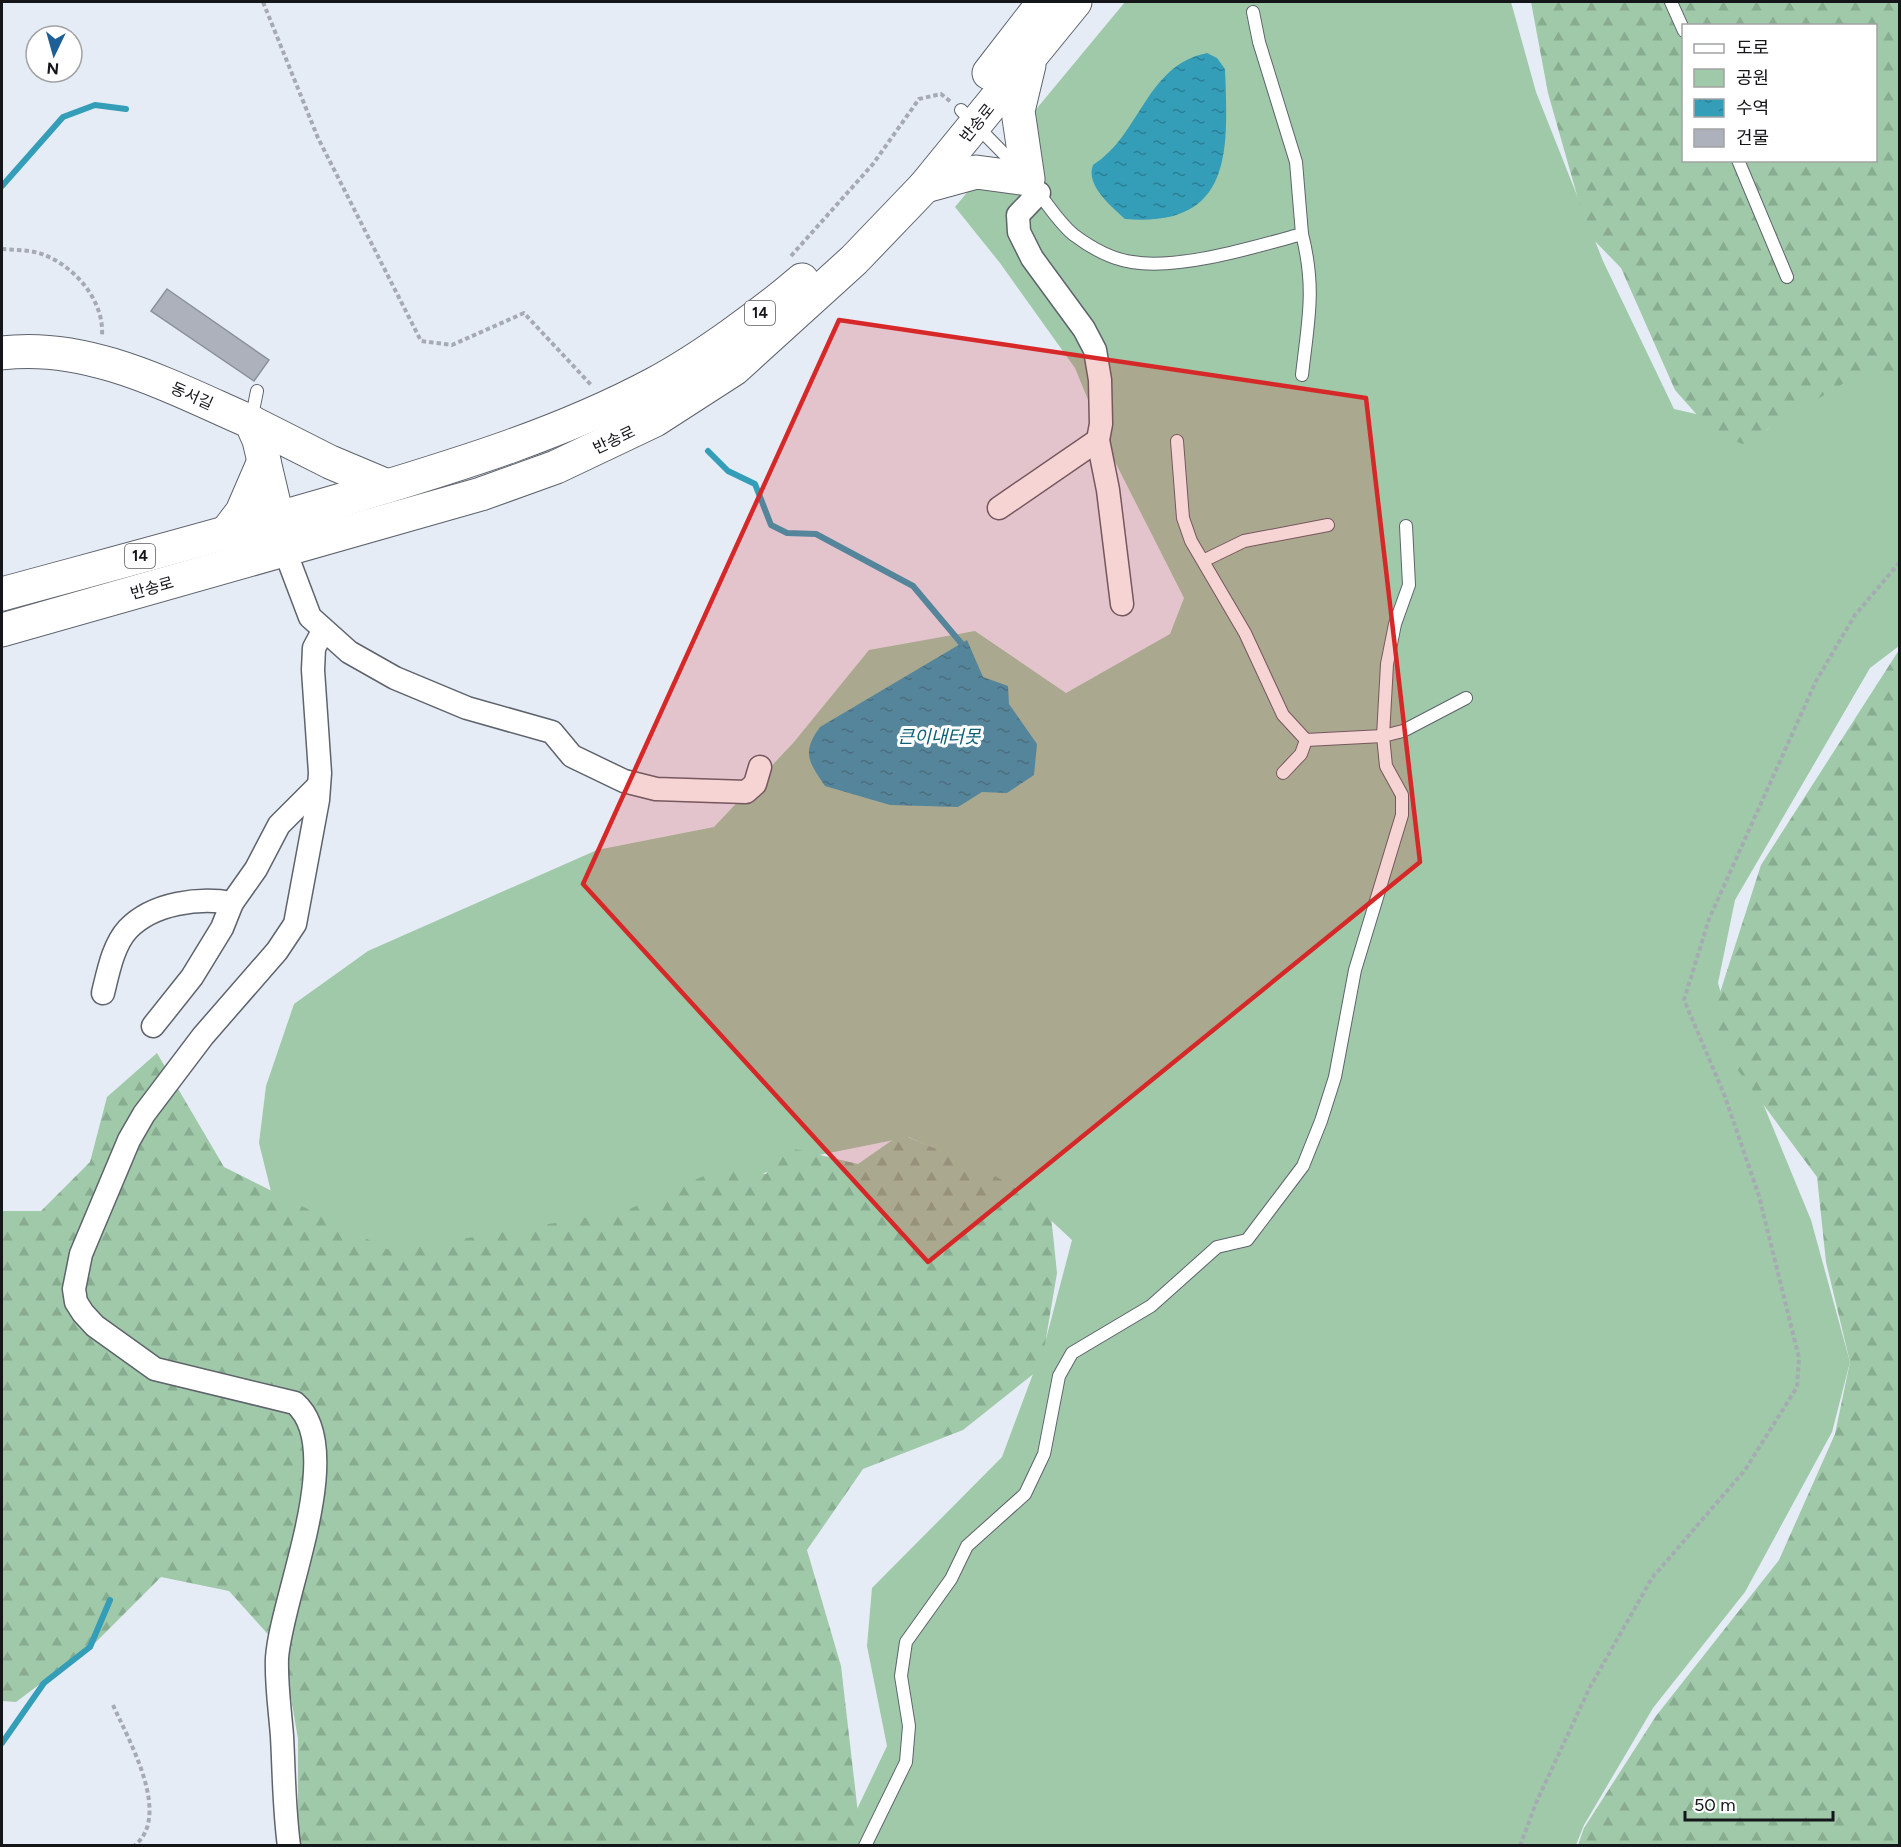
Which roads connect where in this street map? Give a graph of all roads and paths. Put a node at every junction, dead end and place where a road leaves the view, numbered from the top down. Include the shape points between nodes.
1 (263, 2) edge
2 (1044, 2) edge
3 (1075, 2) edge
4 (1671, 2) edge
5 (1253, 12) dead end
6 (1682, 29) edge
7 (1031, 55) junction
8 (968, 117) junction
9 (1739, 162) edge
10 (925, 186) junction
11 (1034, 186) junction
12 (1302, 234) junction
13 (2, 249) edge
14 (783, 265) dead end
15 (1786, 277) dead end
16 (2, 353) edge
17 (101, 363) junction
18 (1302, 375) dead end
19 (595, 391) dead end
20 (254, 406) junction
21 (1098, 441) junction
22 (1177, 441) dead end
23 (264, 461) junction
24 (433, 472) junction
25 (387, 486) junction
26 (999, 508) dead end
27 (278, 519) junction
28 (379, 522) junction
29 (1328, 525) dead end
30 (1406, 526) dead end
31 (226, 533) junction
32 (285, 551) junction
33 (1205, 560) junction
34 (1899, 562) edge
35 (2, 594) edge
36 (1122, 604) dead end
37 (2, 630) edge
38 (323, 631) junction
39 (1466, 698) dead end
40 (1383, 736) junction
41 (1306, 740) junction
42 (760, 767) dead end
43 (1283, 773) dead end
44 (318, 786) junction
45 (232, 903) junction
46 (103, 993) dead end
47 (153, 1026) dead end
48 (113, 1705) dead end
49 (134, 1845) edge
50 (289, 1845) edge
51 (865, 1845) edge
52 (1520, 1845) edge

1 - 19 path via 318,138 421,340 452,345 524,313
2 - 8 main road, 반송로 / 14
3 - 7 main road, 반송로 / 14
4 - 6 lane
5 - 12 lane via 1296,162
7 - 8 main road, 반송로 / 14
7 - 11 main road via 1018,111
8 - 10 main road, 반송로 / 14
8 - 11 lane
8 - 14 path via 941,94 919,99 873,164
8 - 24 main road, 반송로 / 14 via 838,251 779,300 657,383 508,449
9 - 15 lane
10 - 11 main road via 975,172
10 - 28 main road, 반송로 / 14 via 854,260 734,369 656,420 529,478
11 - 12 lane via 1072,234 1099,251 1131,262 1169,263 1253,248
11 - 21 street via 1018,214 1019,232 1032,258 1095,350 1100,380
12 - 18 lane via 1312,301
13 - 17 path via 39,253 67,267 83,282 103,330
16 - 17 main road, 동서길 via 70,355
17 - 20 main road, 동서길
20 - 23 main road
20 - 25 main road, 동서길 via 330,462
21 - 26 street
21 - 36 street
22 - 33 lane via 1183,518 1191,541
23 - 27 main road
23 - 31 main road via 242,512
24 - 25 main road, 반송로 / 14
24 - 28 main road via 432,481 423,491 371,508 372,519
25 - 27 main road, 반송로 / 14
27 - 31 main road, 반송로 / 14
27 - 32 main road
28 - 32 main road, 반송로 / 14
29 - 33 lane via 1244,541
30 - 40 lane via 1409,585 1395,624 1387,664
31 - 35 main road, 반송로 / 14
32 - 37 main road, 반송로 / 14
32 - 38 street via 310,617
33 - 41 lane via 1283,715
34 - 52 path via 1856,615 1816,681 1709,919 1684,1000 1724,1094 1759,1196 1799,1358 1797,1387 1745,1470 1652,1578 1590,1687
38 - 42 street via 349,652 425,692 552,732 572,756 624,781 656,789 746,792 755,784
38 - 44 street via 314,648 313,670
39 - 40 lane via 1403,731
40 - 41 lane
40 - 51 lane via 1386,766 1402,795 1402,815 1355,970 1335,1077 1303,1166 1247,1240 1217,1247 1151,1306 1072,1353 1059,1376 1044,1454 1025,1494 967,1546 951,1579 906,1642 901,1676 909,1726 906,1762
41 - 43 lane via 1301,754
44 - 45 street via 279,825 256,869
44 - 50 street via 295,924 144,1114 129,1140 81,1254 74,1289 76,1302 95,1326 155,1369 295,1404 306,1413 316,1445 305,1542 280,1631 277,1661 283,1801
45 - 46 street via 210,899 145,916 127,930
45 - 47 street via 222,928 192,977
48 - 49 path via 146,1780 149,1826

